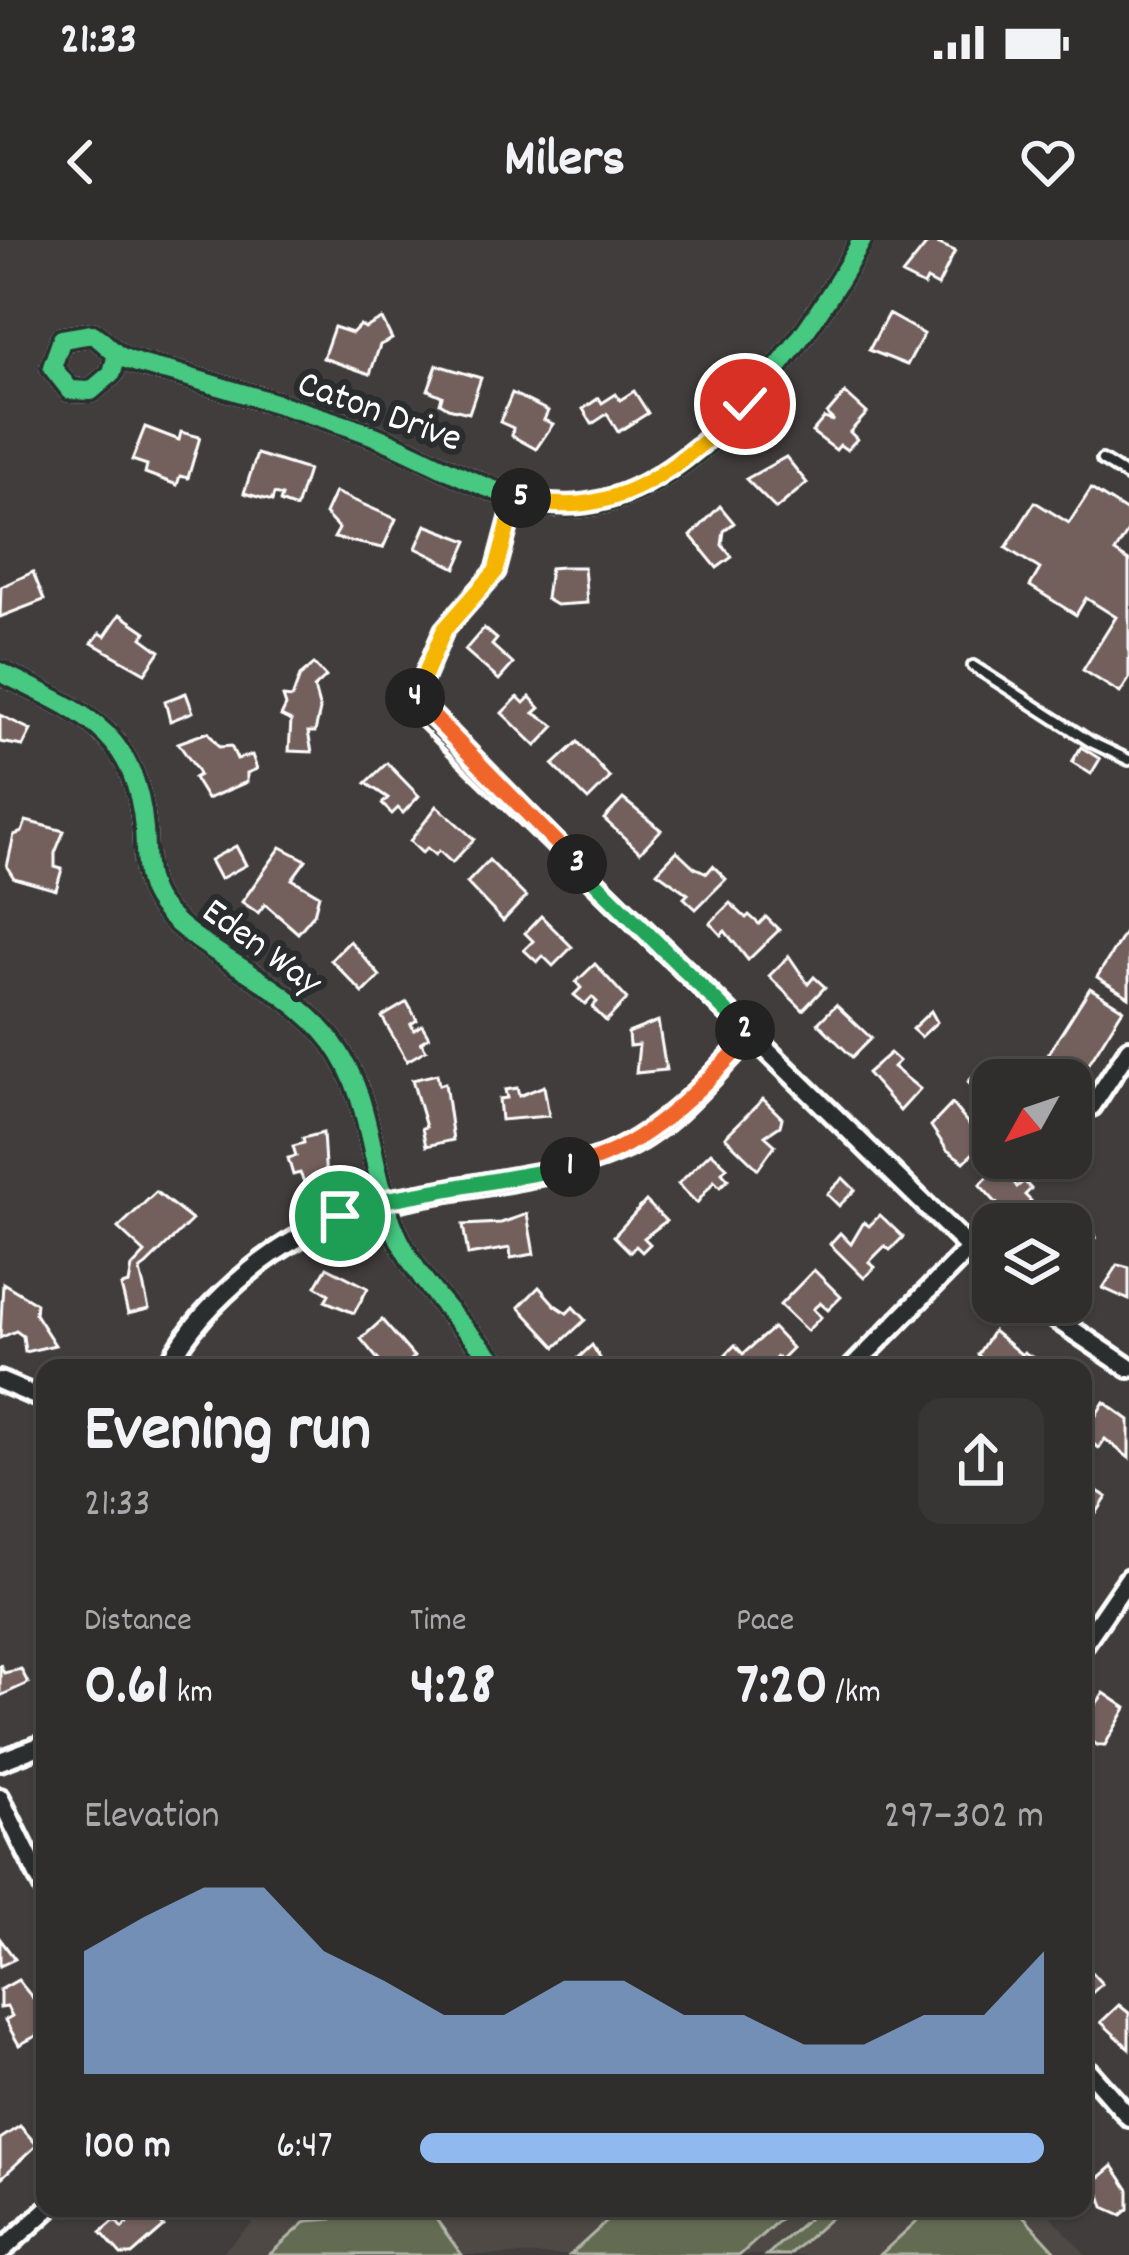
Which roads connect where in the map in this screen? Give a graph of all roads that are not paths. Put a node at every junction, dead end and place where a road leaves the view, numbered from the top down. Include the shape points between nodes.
1 (862, 240) edge
2 (117, 354) junction
3 (1102, 460) dead end
4 (1129, 477) edge
5 (973, 666) dead end
6 (0, 672) edge
7 (407, 697) road end
8 (1129, 760) edge
9 (751, 1036) junction
10 (1129, 1049) edge
11 (1092, 1106) dead end
12 (385, 1200) junction
13 (968, 1250) junction
14 (972, 1253) edge
15 (1062, 1323) edge
16 (172, 1359) edge
17 (493, 1359) edge
18 (861, 1359) edge
19 (1129, 1368) edge
20 (0, 1382) edge
21 (36, 1396) edge
22 (1129, 1578) edge
23 (1092, 1632) edge
24 (36, 1747) edge
25 (0, 1761) edge
26 (0, 1798) edge
27 (36, 1872) edge
28 (1092, 2075) edge
29 (1129, 2116) edge
30 (39, 2217) edge
31 (0, 2252) edge

1 - 2 street, Caton Drive via 826,302 745,404 646,485 599,502 553,505 516,496 380,437
2 - 2 street, Caton Drive via 102,384 80,393 55,376 52,356 72,334 92,334
3 - 4 lane
5 - 8 lane
6 - 12 street, Eden Way via 82,713 115,740 139,792 152,893 171,918 285,993 335,1046 359,1091
7 - 9 street
9 - 12 street via 625,1148 576,1166
9 - 13 street
10 - 11 street
12 - 16 street via 288,1239 191,1325
12 - 17 street, Eden Way via 418,1272
13 - 14 street
13 - 18 street
15 - 19 street
20 - 21 street
22 - 23 street
24 - 25 street
26 - 27 street
28 - 29 street
30 - 31 street

